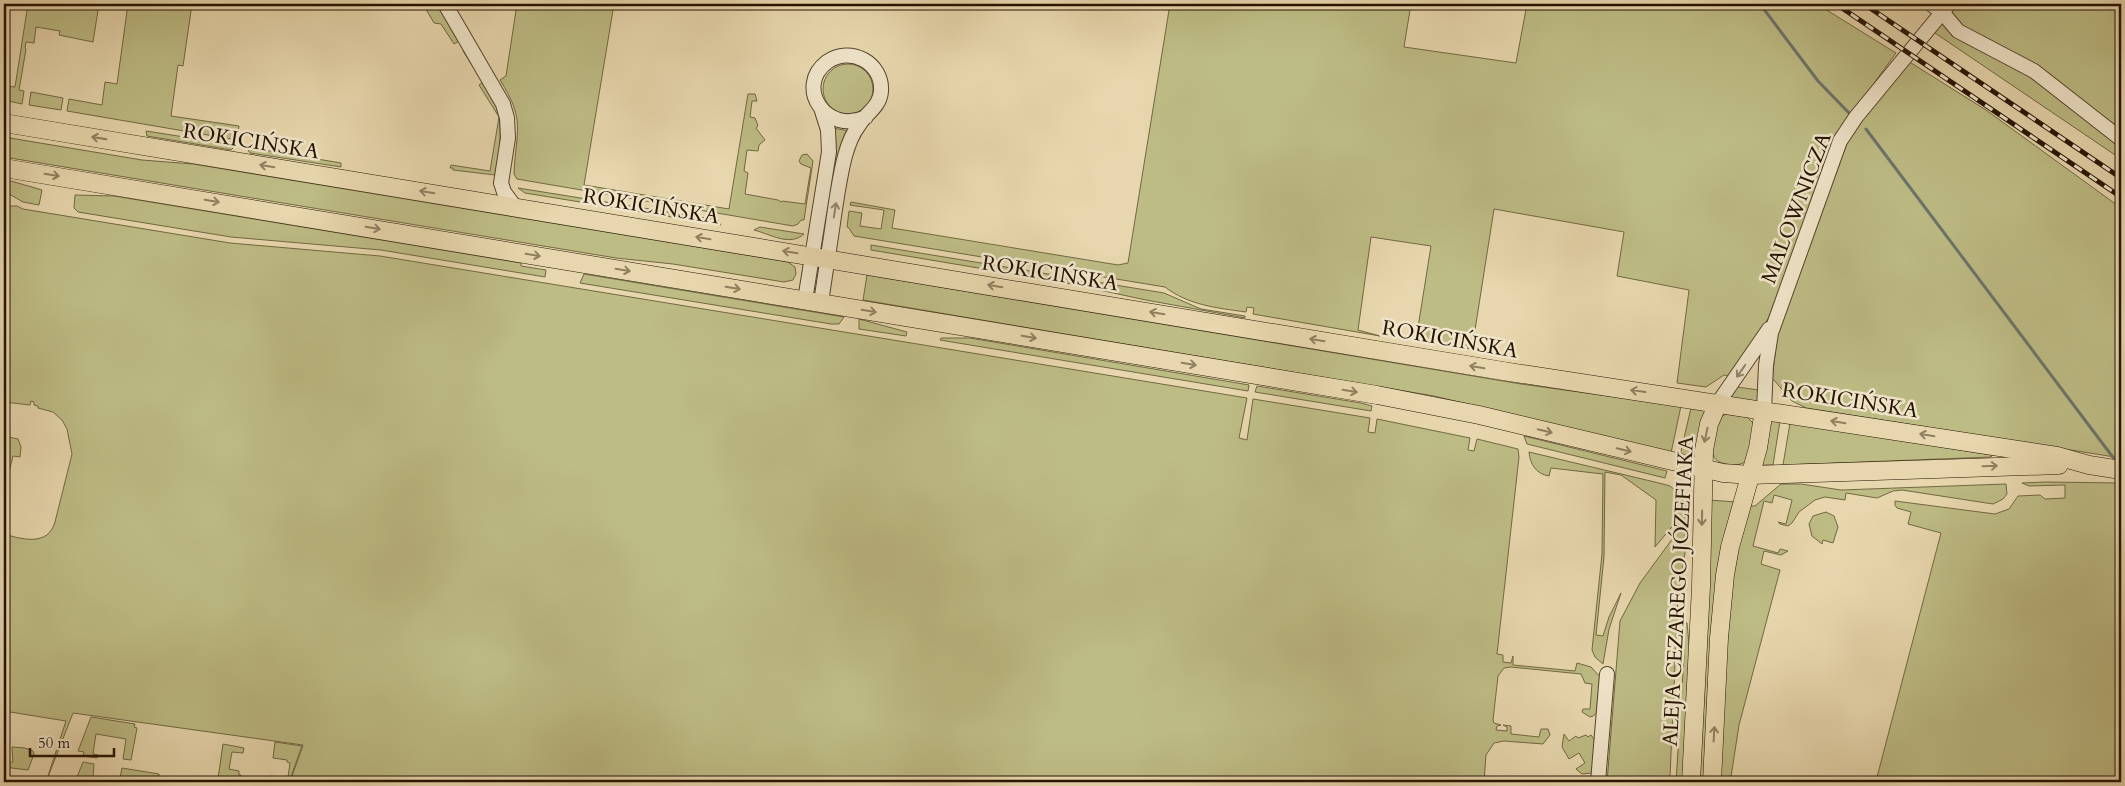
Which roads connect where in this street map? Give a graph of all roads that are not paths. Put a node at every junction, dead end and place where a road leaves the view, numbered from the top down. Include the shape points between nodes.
1 (445, 4) edge
2 (1941, 6) edge
3 (822, 111) junction
4 (866, 117) junction
5 (4, 123) edge
6 (2121, 139) edge
7 (4, 168) edge
8 (501, 183) junction
9 (475, 200) junction
10 (515, 207) junction
11 (820, 257) junction
12 (813, 301) junction
13 (1778, 312) junction
14 (1718, 403) junction
15 (1764, 410) junction
16 (2089, 465) junction
17 (1703, 469) junction
18 (2119, 470) edge
19 (1751, 475) junction
20 (1607, 674) dead end
21 (1598, 782) edge
22 (1691, 782) edge
23 (1712, 782) edge

1 - 8 street via 505,111 508,138
2 - 6 street via 1958,32 2034,71
2 - 13 street, MALOWNICZA via 1840,141
3 - 4 street via 843,122
3 - 4 street via 814,90 817,74 832,59 853,55 871,65 881,83 878,103
3 - 11 street via 828,130 828,152
11 -> 4 street via 845,155
9 -> 5 main road, ROKICIŃSKA
7 -> 12 main road, ROKICIŃSKA
8 - 9 street via 490,194
8 - 10 street
9 - 10 main road, ROKICIŃSKA
11 -> 10 main road, ROKICIŃSKA
11 - 12 street
14 -> 11 main road, ROKICIŃSKA via 1502,371
12 -> 17 main road, ROKICIŃSKA via 1408,401
13 -> 14 street, MALOWNICZA
13 - 15 street, MALOWNICZA via 1769,346
14 - 15 main road, ROKICIŃSKA
14 -> 17 main road, ALEJA CEZAREGO JÓZEFIAKA via 1706,432
16 -> 15 main road, ROKICIŃSKA via 2057,456
15 - 19 main road, ALEJA CEZAREGO JÓZEFIAKA
16 - 18 main road, ROKICIŃSKA
19 -> 16 main road, ROKICIŃSKA via 2003,465
17 - 19 main road, ROKICIŃSKA
17 -> 22 main road, ALEJA CEZAREGO JÓZEFIAKA via 1701,587
23 -> 19 main road, ALEJA CEZAREGO JÓZEFIAKA via 1725,575
20 - 21 street

